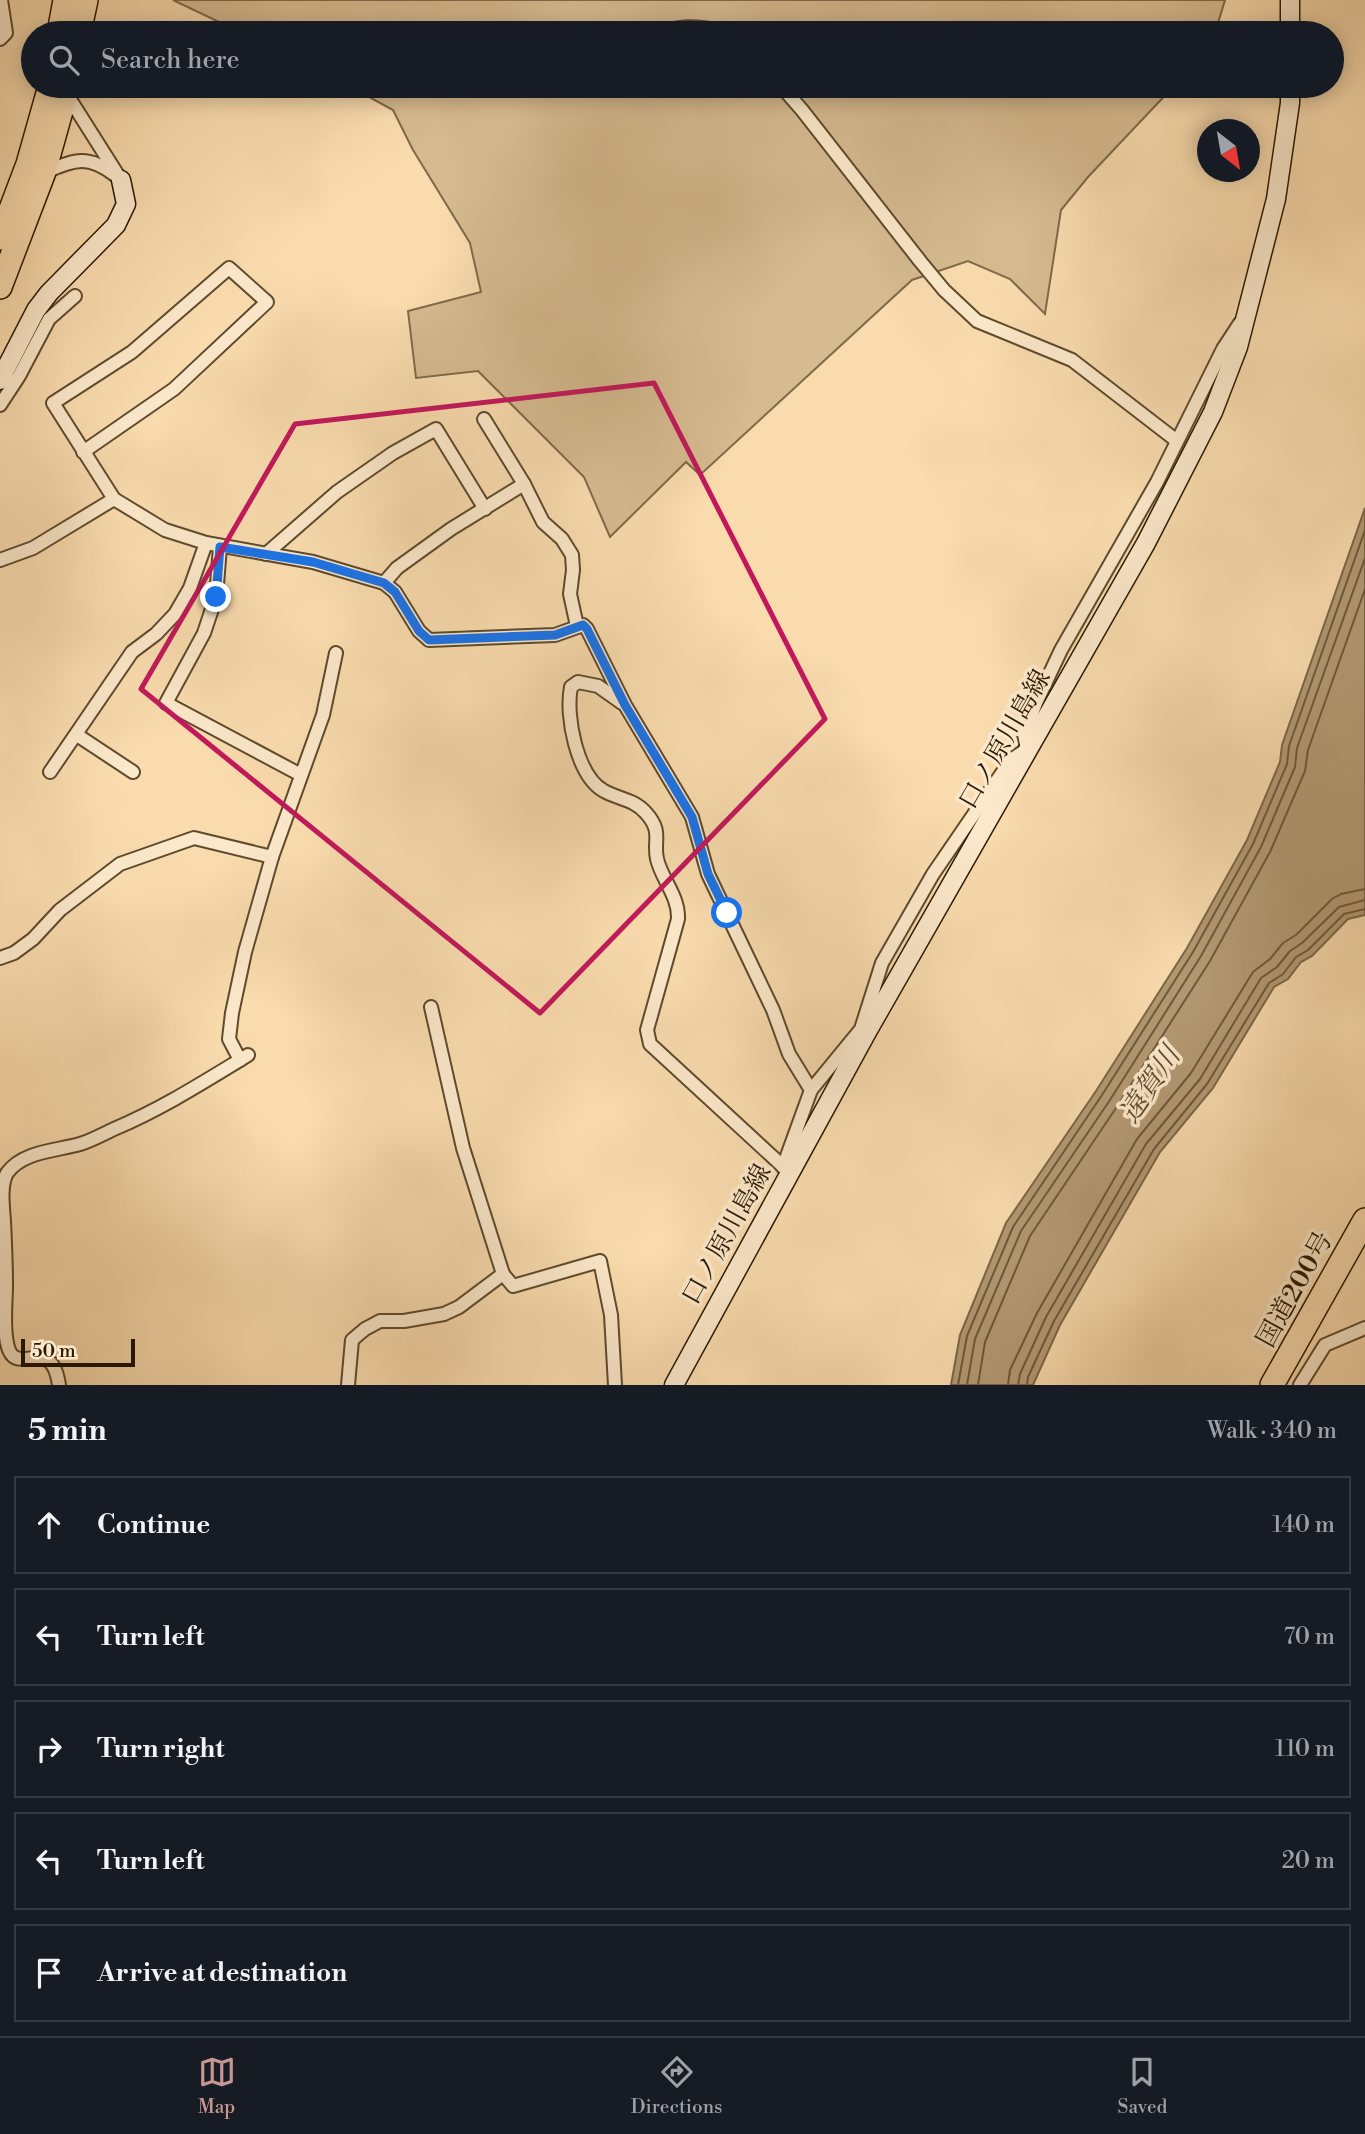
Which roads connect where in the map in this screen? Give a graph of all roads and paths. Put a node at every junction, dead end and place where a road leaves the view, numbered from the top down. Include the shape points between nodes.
1 (1, 0) edge
2 (65, 0) edge
3 (86, 0) edge
4 (1290, 0) edge
5 (61, 21) edge
6 (82, 21) edge
7 (1290, 21) edge
8 (0, 39) edge
9 (57, 98) edge
10 (59, 98) edge
11 (68, 98) edge
12 (791, 98) edge
13 (1290, 98) edge
14 (44, 172) junction
15 (121, 180) junction
16 (1, 233) edge
17 (0, 287) edge
18 (75, 296) dead end
19 (1247, 313) junction
20 (0, 380) edge
21 (0, 405) edge
22 (484, 419) dead end
23 (1177, 441) junction
24 (83, 452) junction
25 (524, 484) junction
26 (114, 499) junction
27 (485, 509) junction
28 (206, 544) junction
29 (220, 547) junction
30 (266, 554) junction
31 (0, 560) edge
32 (384, 583) junction
33 (577, 626) junction
34 (336, 653) dead end
35 (625, 705) junction
36 (77, 735) junction
37 (1027, 749) junction
38 (50, 772) dead end
39 (133, 772) dead end
40 (301, 775) junction
41 (272, 857) junction
42 (0, 958) edge
43 (431, 1007) dead end
44 (864, 1030) junction
45 (811, 1090) junction
46 (786, 1170) junction
47 (1365, 1220) edge
48 (503, 1273) junction
49 (1365, 1328) edge
50 (59, 1385) edge
51 (348, 1385) edge
52 (615, 1385) edge
53 (674, 1385) edge
54 (1272, 1385) edge
55 (1300, 1385) edge

1 - 8 street via 6,33
2 - 5 highway
3 - 6 highway
4 - 7 main road
9 - 16 highway
10 - 14 highway
11 - 15 street
12 - 23 street via 944,290 977,321 1072,360
13 - 19 main road, 口ノ原川島線 via 1276,199
14 - 15 street via 84,160 100,164
14 - 17 highway
15 - 20 main road via 126,204 116,225 49,293
18 - 21 street via 49,318
19 - 23 street via 1223,349
19 - 37 main road, 口ノ原川島線 via 1218,399 1191,456
22 - 25 street
23 - 37 street via 1061,650 1024,734
24 - 24 street via 53,403 132,352 229,268 267,302 174,389
24 - 26 street
25 - 27 street
25 - 33 street via 543,522 572,555 570,594
26 - 28 street via 165,530
26 - 31 street via 33,548
27 - 30 street via 436,429 337,492
27 - 32 street via 397,568
28 - 29 street
28 - 36 street via 175,614 132,652
29 - 30 street
29 - 40 street via 216,597 204,633 166,703
30 - 32 street
32 - 33 street via 429,640 555,635
33 - 35 street via 587,629
34 - 40 street via 323,715
35 - 45 street via 692,817 708,874 789,1054
35 - 46 street via 598,686 578,682 571,687 573,734 589,779 648,814 658,836 657,860 679,907 647,1030 650,1044
36 - 38 street
36 - 39 street
37 - 44 main road, 口ノ原川島線
40 - 41 street
41 - 42 street via 194,838 120,864 60,910 33,939
41 - 50 street via 232,1013 229,1039 244,1057 159,1109 80,1144 33,1156 8,1172 4,1181 7,1346 23,1360 50,1360
43 - 48 street via 463,1148
44 - 45 street
44 - 46 main road, 口ノ原川島線
45 - 46 street
46 - 53 main road, 口ノ原川島線
47 - 54 highway, 国道200号
48 - 51 street via 444,1314 380,1321 365,1329 352,1340
48 - 52 street via 513,1286 600,1261 611,1315
49 - 55 street via 1325,1345

